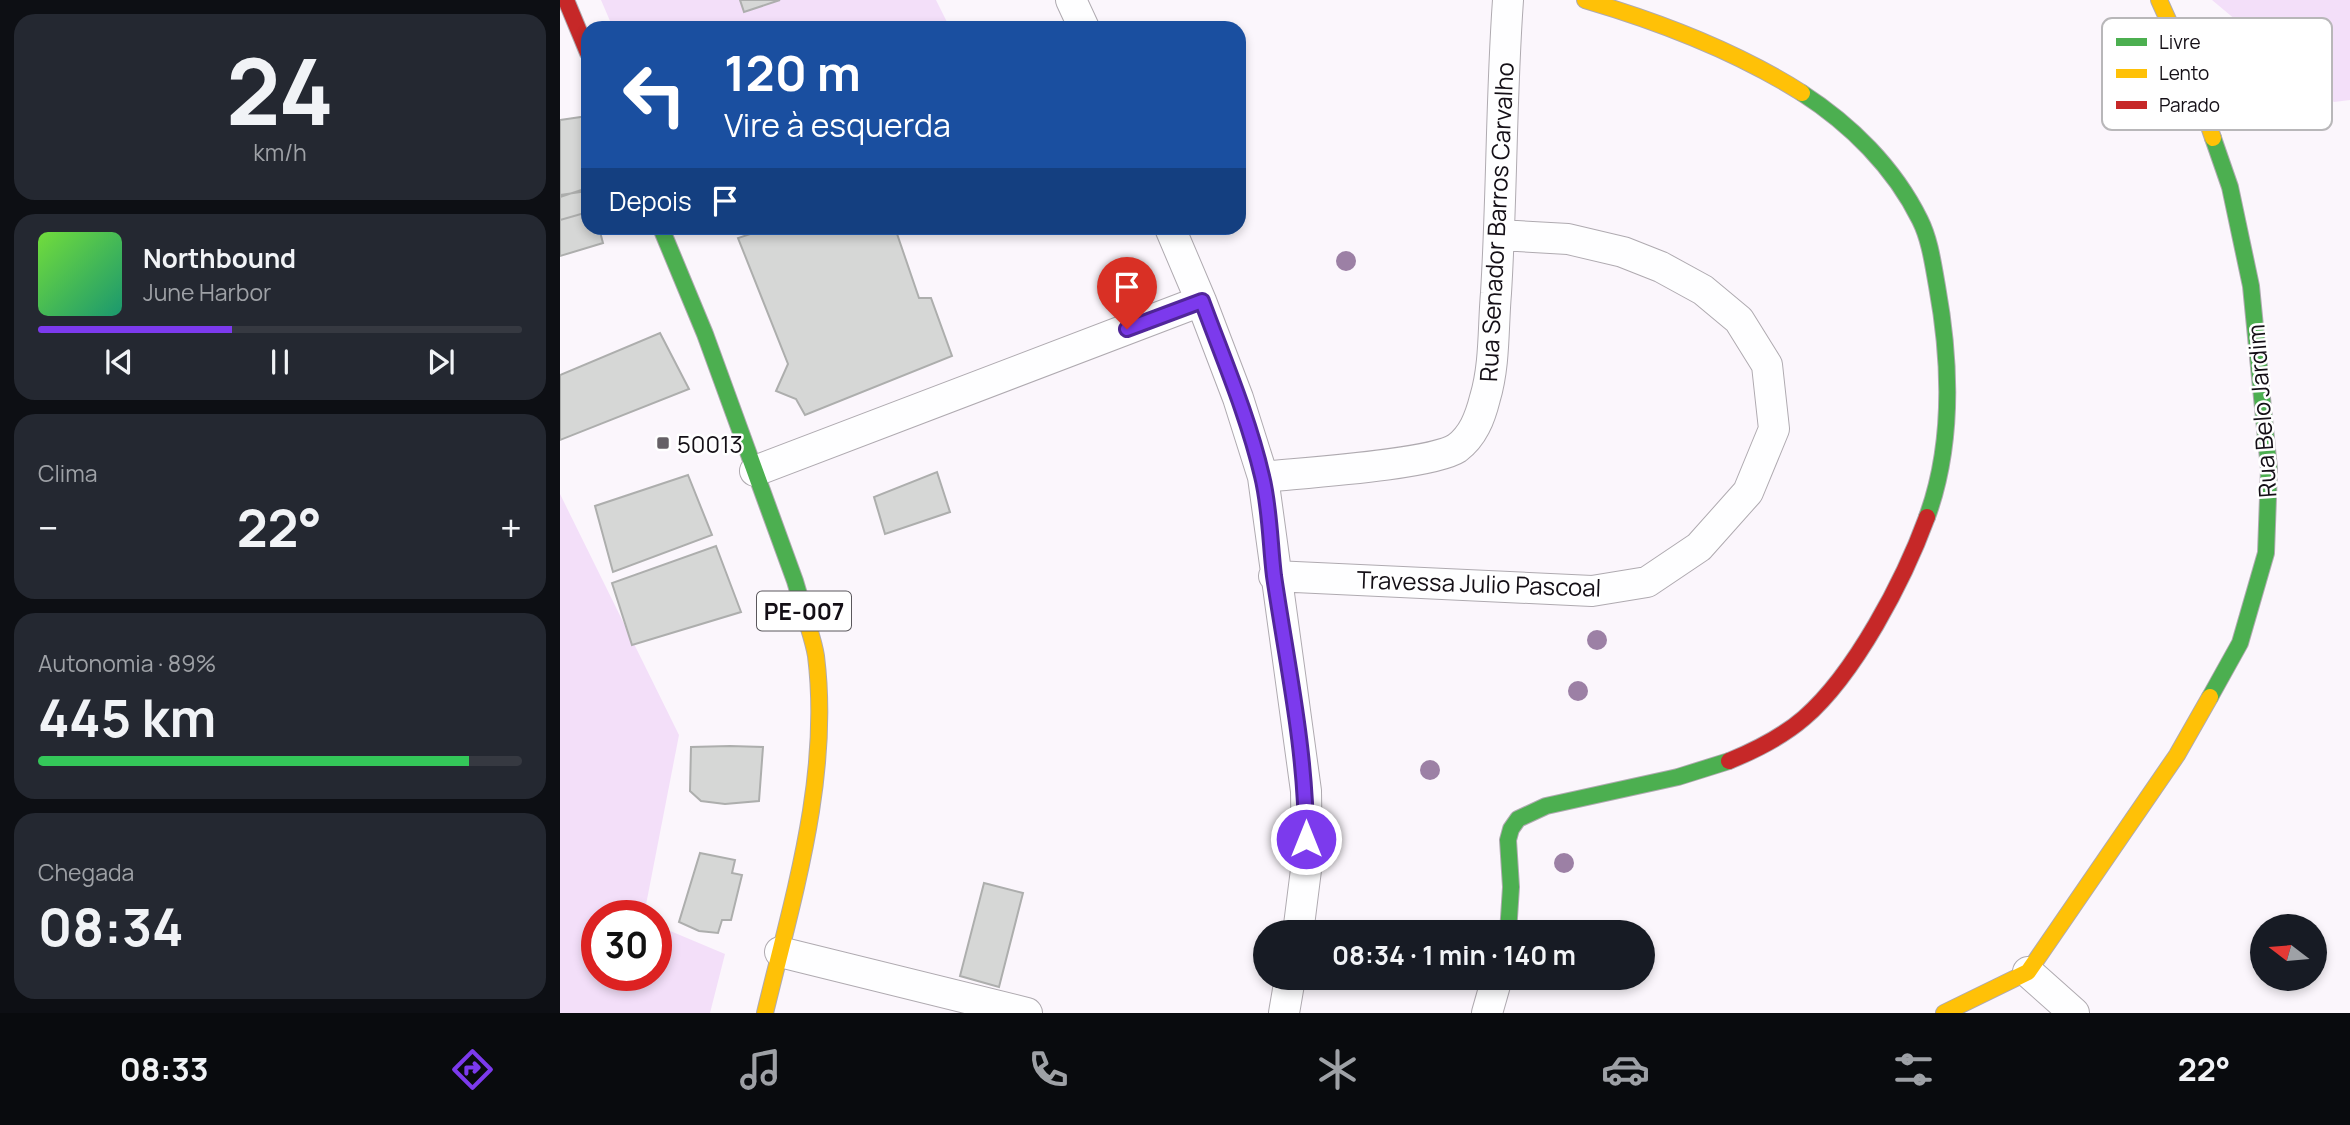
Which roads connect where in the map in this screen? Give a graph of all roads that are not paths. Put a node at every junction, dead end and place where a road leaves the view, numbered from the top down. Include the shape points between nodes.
1 (566, 0) edge
2 (1071, 0) edge
3 (1508, 0) edge
4 (1585, 0) edge
5 (2159, 0) edge
6 (2167, 18) edge
7 (1081, 21) edge
8 (581, 36) edge
9 (2210, 130) edge
10 (664, 235) edge
11 (1173, 235) edge
12 (1500, 235) junction
13 (1202, 301) junction
14 (755, 471) junction
15 (1263, 477) junction
16 (1274, 576) junction
17 (1300, 920) edge
18 (1509, 920) edge
19 (780, 952) junction
20 (2028, 972) junction
21 (1288, 990) edge
22 (1494, 990) edge
23 (765, 1013) edge
24 (1027, 1013) edge
25 (1284, 1013) edge
26 (1487, 1013) edge
27 (1944, 1013) edge
28 (2074, 1013) edge

1 - 8 street
2 - 7 street
3 - 12 street, Rua Senador Barros Carvalho
4 - 18 street via 1625,10 1784,83 1845,124 1880,162 1926,233 1944,319 1948,421 1922,532 1878,618 1825,699 1799,722 1746,755 1564,802 1517,820 1508,838
5 - 6 street, Rua Belo Jardim
9 - 20 street, Rua Belo Jardim via 2230,187 2252,286 2269,469 2266,553 2239,643 2177,755
10 - 14 street, PE-007
11 - 13 street
12 - 15 street, Rua Senador Barros Carvalho via 1486,395 1470,436 1455,449 1420,459
12 - 16 street, Travessa Julio Pascoal via 1568,239 1623,252 1703,290 1739,320 1767,365 1774,429 1748,492 1699,547 1647,582 1592,590
13 - 14 street
13 - 15 street
14 - 19 street, PE-007 via 816,654 820,719 803,854
15 - 16 street
16 - 17 street via 1306,791 1307,862
19 - 23 street, PE-007
19 - 24 street
20 - 27 street, Rua Belo Jardim
20 - 28 street
21 - 25 street
22 - 26 street

